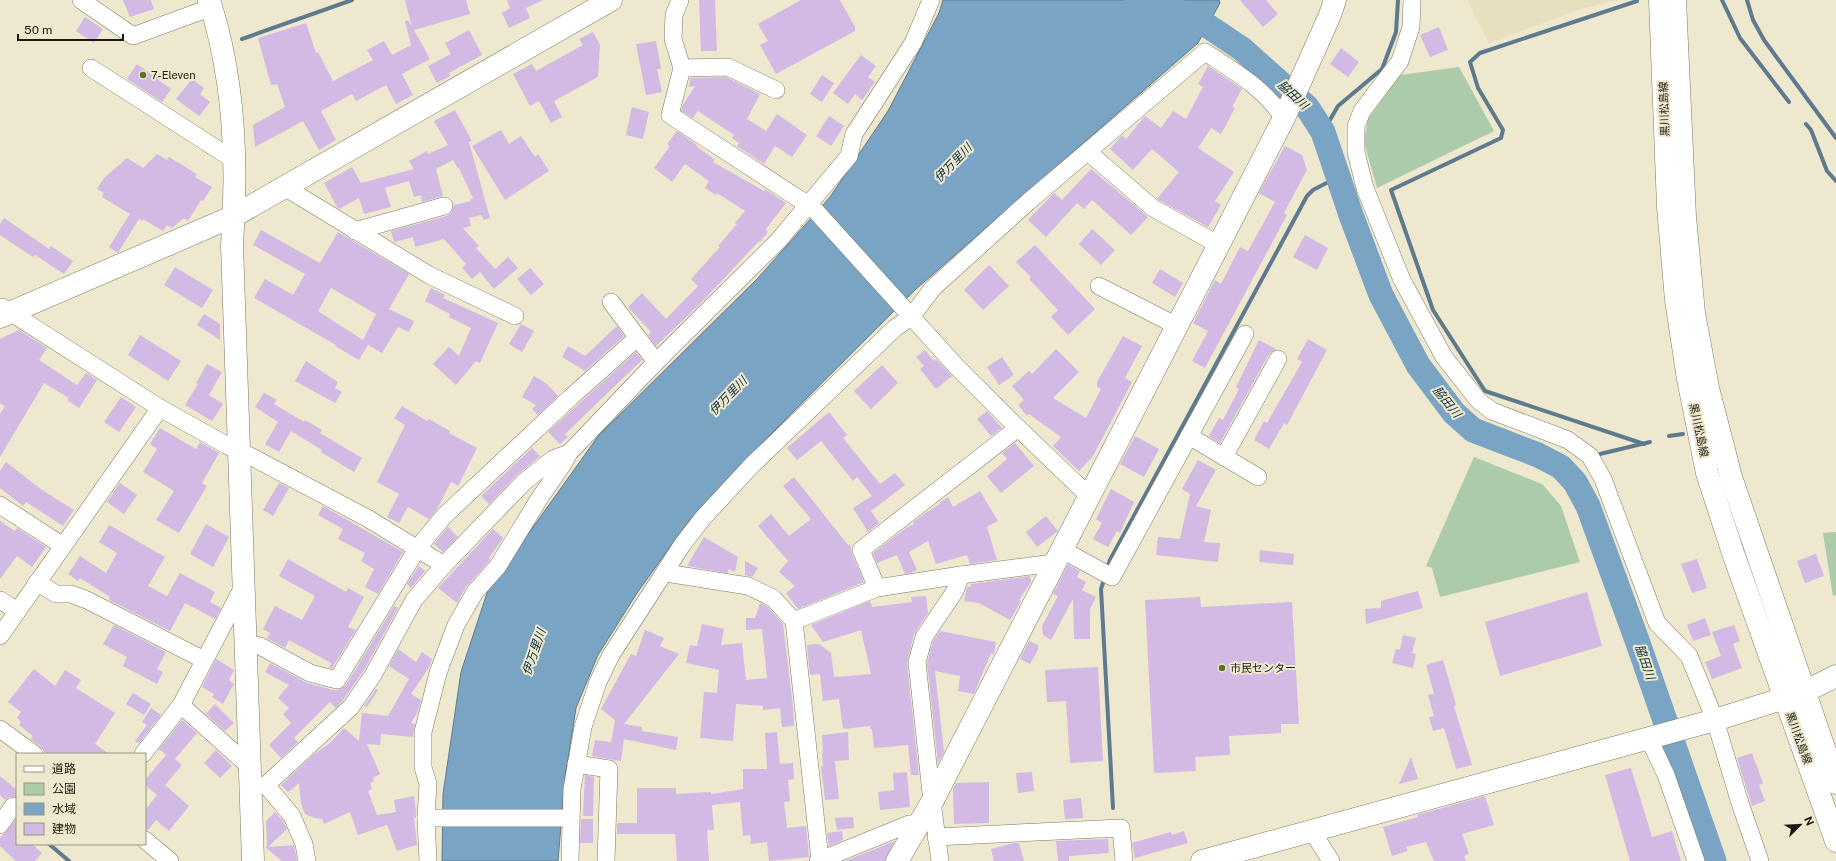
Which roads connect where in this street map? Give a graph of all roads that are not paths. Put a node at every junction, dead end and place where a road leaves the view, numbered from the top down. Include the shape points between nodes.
1 (81, 0) edge
2 (611, 0) edge
3 (680, 0) edge
4 (931, 0) edge
5 (1335, 0) edge
6 (1412, 0) edge
7 (1660, 0) edge
8 (1675, 0) edge
9 (210, 4) edge
10 (95, 5) edge
11 (91, 68) dead end
12 (682, 68) junction
13 (776, 90) dead end
14 (1284, 118) junction
15 (1088, 152) junction
16 (234, 160) junction
17 (286, 188) junction
18 (444, 206) dead end
19 (810, 206) junction
20 (234, 216) junction
21 (355, 231) junction
22 (1219, 245) junction
23 (1099, 286) dead end
24 (611, 302) dead end
25 (3, 312) edge
26 (908, 314) junction
27 (515, 316) dead end
28 (1177, 326) junction
29 (1245, 334) dead end
30 (637, 338) junction
31 (1278, 359) dead end
32 (656, 362) junction
33 (160, 408) junction
34 (1018, 428) junction
35 (1189, 436) junction
36 (240, 452) junction
37 (569, 452) junction
38 (1224, 457) junction
39 (1258, 477) dead end
40 (1088, 496) junction
41 (0, 505) edge
42 (63, 546) junction
43 (417, 549) junction
44 (1058, 556) junction
45 (444, 566) junction
46 (666, 573) junction
47 (961, 575) junction
48 (37, 582) junction
49 (243, 587) junction
50 (877, 588) junction
51 (0, 600) edge
52 (17, 611) junction
53 (794, 622) junction
54 (0, 636) edge
55 (245, 643) junction
56 (204, 660) junction
57 (1836, 676) edge
58 (1795, 695) junction
59 (181, 704) junction
60 (1715, 720) junction
61 (0, 729) edge
62 (1649, 739) junction
63 (33, 753) edge
64 (144, 753) edge
65 (576, 764) junction
66 (255, 779) junction
67 (1836, 782) edge
68 (932, 802) junction
69 (426, 818) junction
70 (570, 818) junction
71 (928, 831) junction
72 (1312, 831) junction
73 (146, 841) edge
74 (1836, 841) edge
75 (170, 861) edge
76 (253, 861) edge
77 (307, 861) edge
78 (428, 861) edge
79 (570, 861) edge
80 (606, 861) edge
81 (819, 861) edge
82 (897, 861) edge
83 (940, 861) edge
84 (1124, 861) edge
85 (1202, 861) edge
86 (1331, 861) edge
87 (1696, 861) edge
88 (1760, 861) edge

1 - 10 street
2 - 17 street
3 - 12 street via 674,15 673,39
4 - 19 street via 913,43 854,134 849,156
5 - 14 street
6 - 60 street via 1411,27 1400,61 1362,111 1356,126 1356,152 1365,188 1402,280 1444,357 1478,400 1492,411 1568,440 1590,456 1603,479 1656,623 1689,656
7 - 58 street, 黒川松島線 via 1668,207 1676,300 1688,379 1707,473 1734,554
8 - 58 street, 黒川松島線 via 1685,218 1694,313 1708,388 1731,477
9 - 10 street via 133,36
9 - 16 street via 227,69
11 - 16 street
12 - 13 street via 728,67
12 - 19 street via 670,115
14 - 15 street via 1271,100 1252,83 1205,52
14 - 22 street
15 - 22 street via 1153,208
15 - 26 street via 1028,202
16 - 20 street
17 - 20 street
17 - 21 street
18 - 21 street
19 - 26 street
19 - 32 street
20 - 25 street
20 - 36 street via 232,245
21 - 27 street via 429,275
22 - 28 street
23 - 28 street
24 - 30 street
25 - 33 street
26 - 34 street
26 - 46 street via 752,465 703,518
28 - 40 street
29 - 35 street
30 - 32 street
30 - 43 street via 444,516
31 - 38 street
32 - 37 street
33 - 36 street
33 - 42 street
34 - 40 street
34 - 50 street via 861,550
35 - 38 street
35 - 44 street via 1106,573
36 - 43 street via 366,518
36 - 49 street
37 - 45 street via 553,459 524,482
37 - 69 street via 564,464 538,499 498,566 475,592 456,625 440,666 424,732 422,767 428,784
38 - 39 street
40 - 44 street
41 - 42 street
42 - 48 street
43 - 45 street
43 - 55 street via 337,680 310,673 260,646
44 - 47 street
44 - 68 street
45 - 66 street via 414,600 373,675 351,707
46 - 53 street via 748,586 773,598
46 - 65 street via 634,618 598,682 583,727
47 - 50 street
47 - 68 street via 955,592 924,637 917,662
48 - 52 street
48 - 56 street via 56,594 71,594 86,600
49 - 55 street
49 - 56 street
50 - 53 street
51 - 52 street
52 - 54 street
53 - 81 street
55 - 66 street
56 - 59 street
57 - 58 street
58 - 60 street
58 - 67 street, 黒川松島線
58 - 74 street, 黒川松島線
59 - 64 street
59 - 66 street
60 - 62 street
60 - 88 street
61 - 63 street
62 - 72 street
62 - 87 street via 1666,775
65 - 70 street
65 - 80 street via 610,768
66 - 76 street
66 - 77 street via 292,816 304,844
68 - 71 street
69 - 70 street
69 - 78 street
70 - 79 street
71 - 81 street via 909,824
71 - 82 street
71 - 83 street
71 - 84 street via 1121,828
72 - 85 street
72 - 86 street
73 - 75 street

